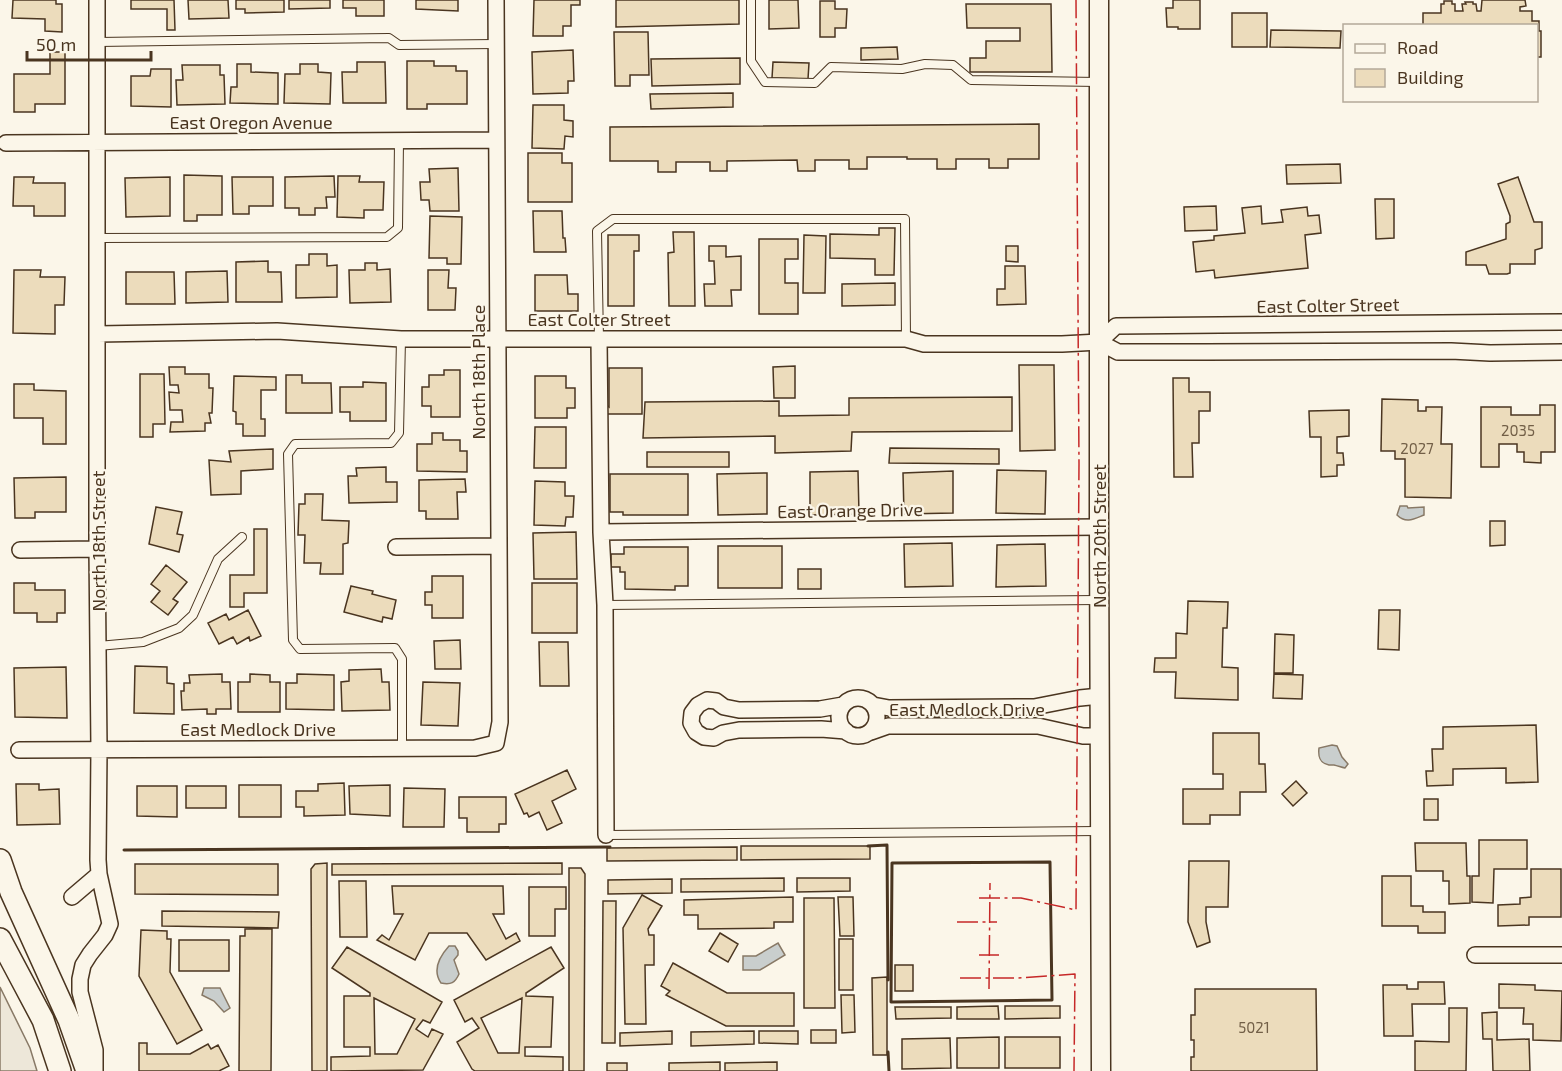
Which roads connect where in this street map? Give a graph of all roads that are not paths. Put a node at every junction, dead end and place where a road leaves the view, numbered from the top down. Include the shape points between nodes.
1 (97, 0) edge
2 (495, 0) edge
3 (751, 0) edge
4 (1100, 0) edge
5 (98, 42) junction
6 (496, 44) junction
7 (1100, 82) junction
8 (496, 140) junction
9 (399, 141) junction
10 (6, 143) dead end
11 (98, 143) junction
12 (98, 237) junction
13 (1562, 322) edge
14 (98, 334) junction
15 (498, 338) junction
16 (401, 339) junction
17 (599, 339) junction
18 (906, 339) junction
19 (1100, 342) junction
20 (1562, 352) edge
21 (1099, 527) junction
22 (601, 532) junction
23 (242, 537) dead end
24 (498, 546) junction
25 (396, 547) dead end
26 (97, 549) junction
27 (20, 550) dead end
28 (1099, 600) junction
29 (605, 605) junction
30 (98, 646) junction
31 (1100, 696) junction
32 (843, 705) junction
33 (873, 705) junction
34 (846, 731) junction
35 (871, 732) junction
36 (1100, 736) junction
37 (496, 743) joint
38 (99, 749) junction
39 (402, 749) junction
40 (19, 750) dead end
41 (1100, 831) junction
42 (606, 835) joint
43 (0, 860) edge
44 (99, 874) junction
45 (72, 897) dead end
46 (0, 939) edge
47 (1475, 955) dead end
48 (1562, 955) edge
49 (60, 1071) edge
50 (87, 1071) edge
51 (95, 1071) edge
52 (1101, 1071) edge

1 - 5 street, North 18th Street
2 - 6 street, North 18th Place
3 - 7 lane via 751,61 765,82 815,83 831,67 902,69 925,64 953,65 971,80
4 - 7 street, North 20th Street
5 - 6 lane via 389,38 399,45
5 - 11 street, North 18th Street
6 - 8 street, North 18th Place
7 - 19 street, North 20th Street
8 - 9 street, East Oregon Avenue
8 - 15 street, North 18th Place
9 - 11 street, East Oregon Avenue
9 - 12 lane via 398,228 387,237
10 - 11 street, East Oregon Avenue
11 - 12 street, North 18th Street
12 - 14 street, North 18th Street
13 - 19 street, East Colter Street via 1116,326
14 - 16 street, East Colter Street via 277,332
14 - 26 street, North 18th Street
15 - 16 street, East Colter Street
15 - 17 street, East Colter Street
15 - 24 street, North 18th Place
16 - 39 lane via 399,433 391,442 295,444 288,454 293,640 300,649 395,648 402,659
17 - 18 street, East Colter Street
17 - 18 lane via 597,231 613,219 904,219
17 - 22 street
18 - 19 street, East Colter Street via 924,344
19 - 20 street, East Colter Street via 1118,352
19 - 21 street, North 20th Street
21 - 22 street, East Orange Drive
21 - 28 street, North 20th Street
22 - 29 street
23 - 30 lane via 218,559 193,615 179,628 143,642
24 - 25 street
24 - 37 street, North 18th Place via 500,722
26 - 27 street
26 - 30 street, North 18th Street
28 - 29 lane
28 - 31 street, North 20th Street
29 - 42 street
30 - 38 street, North 18th Street
31 - 33 street, East Medlock Drive via 1034,707
31 - 36 street, North 20th Street
32 - 33 street, East Medlock Drive via 858,698
32 - 34 street via 840,722
32 - 34 street, East Medlock Drive via 739,710 706,700 692,713 692,723 696,732 714,738 739,730
33 - 35 street, East Medlock Drive via 877,722
34 - 35 street, East Medlock Drive via 859,736
35 - 36 street, East Medlock Drive via 888,726 1038,726
36 - 41 street, North 20th Street
37 - 39 street, East Medlock Drive via 475,748
38 - 39 street, East Medlock Drive
38 - 40 street, East Medlock Drive
38 - 44 street, North 18th Street
41 - 42 lane
41 - 52 street, North 20th Street
43 - 50 main road
44 - 45 street
44 - 51 street, North 18th Street via 110,924 83,965 80,979 95,1050
46 - 49 main road via 43,1020
47 - 48 street

